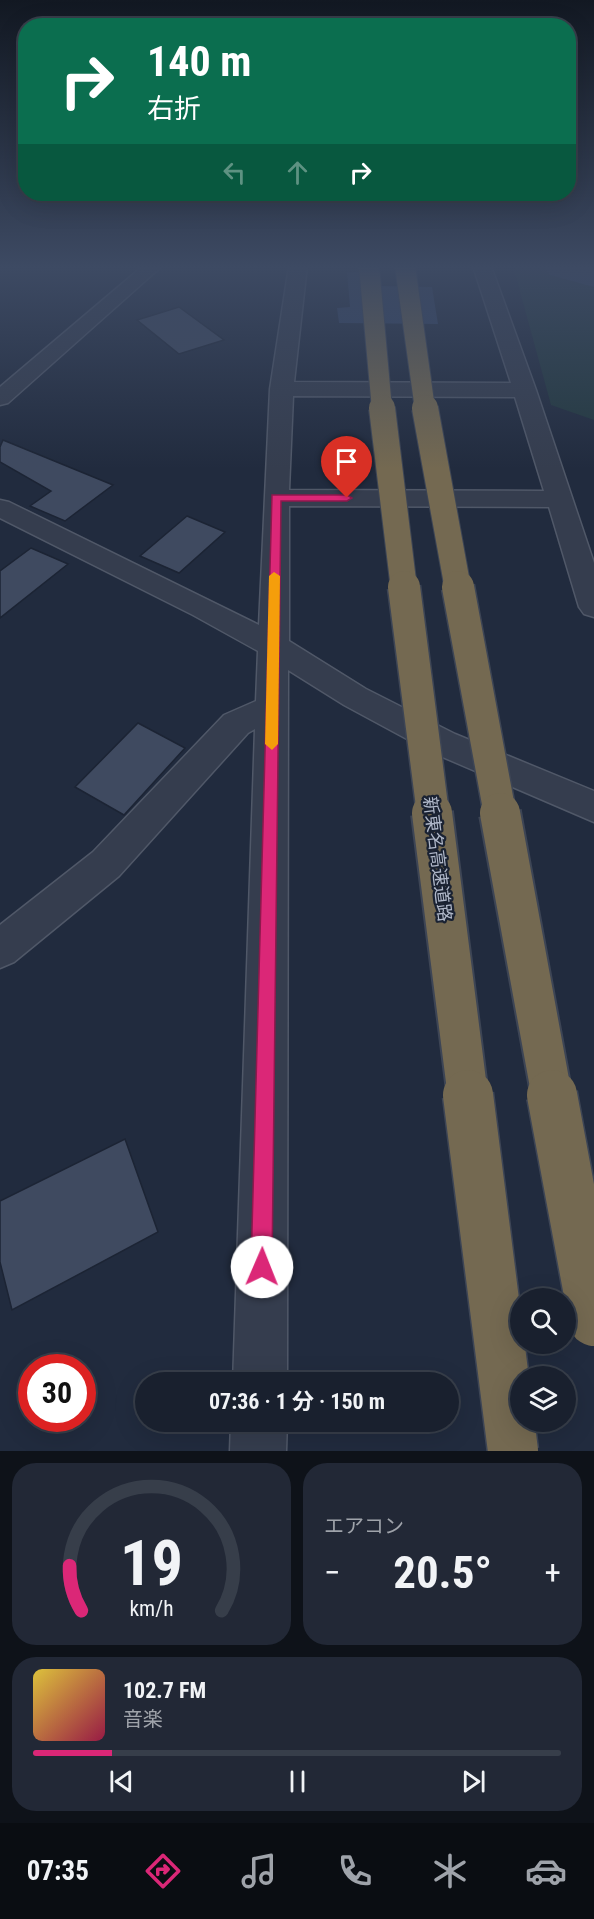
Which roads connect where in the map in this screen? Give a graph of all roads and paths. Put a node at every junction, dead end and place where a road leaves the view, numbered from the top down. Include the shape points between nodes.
1 (75, 334) edge
2 (286, 334) edge
3 (375, 334) edge
4 (415, 334) edge
5 (505, 334) edge
6 (281, 389) junction
7 (525, 390) junction
8 (0, 398) edge
9 (276, 498) junction
10 (560, 499) junction
11 (0, 508) edge
12 (594, 607) edge
13 (273, 646) junction
14 (272, 710) junction
15 (594, 807) edge
16 (0, 949) edge
17 (594, 1321) edge
18 (260, 1372) edge
19 (259, 1432) edge
20 (258, 1451) edge
21 (513, 1451) edge

1 - 8 street
2 - 6 street
3 - 21 highway, 新東名高速道路, bridge
4 - 17 highway, bridge via 427,421
5 - 7 street
6 - 7 street
6 - 9 street
7 - 10 street
9 - 10 street
9 - 13 street
10 - 12 street
11 - 13 street
13 - 14 street
13 - 15 street via 355,697 443,743
14 - 16 street via 236,724 106,864
14 - 18 street
19 - 20 street

